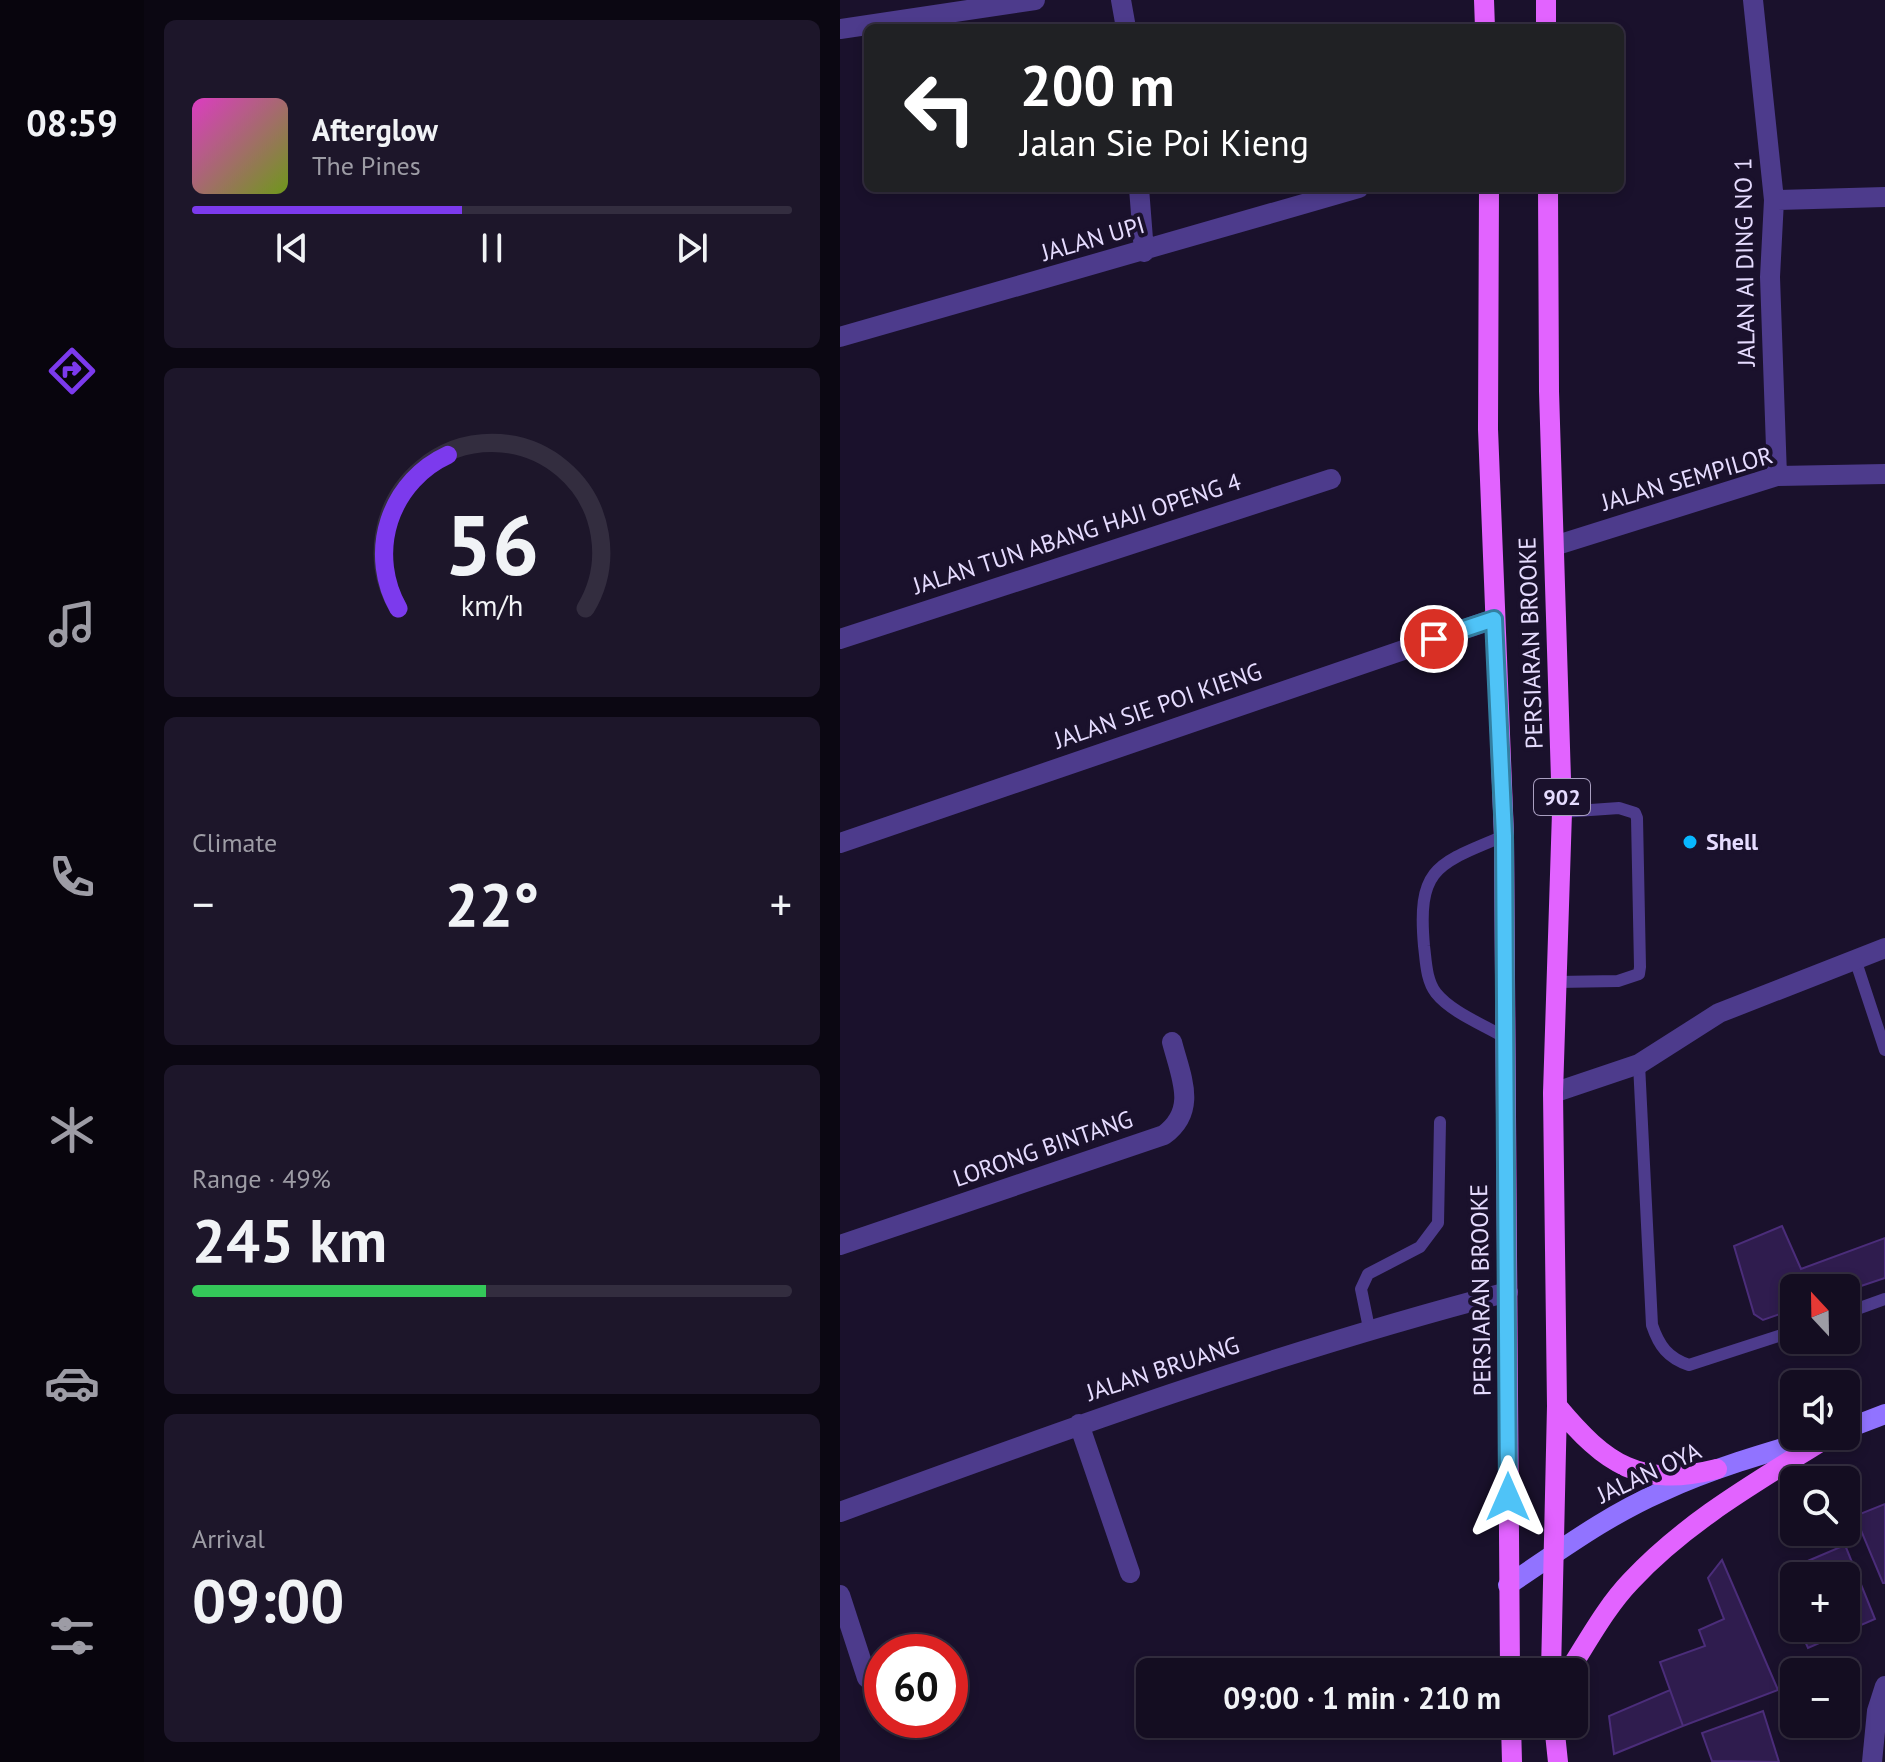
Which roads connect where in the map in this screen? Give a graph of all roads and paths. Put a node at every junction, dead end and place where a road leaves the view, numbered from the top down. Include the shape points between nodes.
1 (1035, 0) edge
2 (1121, 0) edge
3 (1484, 0) edge
4 (1546, 0) edge
5 (1753, 0) edge
6 (874, 24) edge
7 (1125, 24) edge
8 (1485, 24) edge
9 (1546, 24) edge
10 (864, 25) edge
11 (840, 29) edge
12 (1139, 192) edge
13 (1346, 192) edge
14 (1489, 192) edge
15 (1548, 192) edge
16 (1885, 197) edge
17 (1774, 200) junction
18 (1144, 252) junction
19 (840, 337) edge
20 (1885, 474) edge
21 (1777, 476) junction
22 (1331, 479) dead end
23 (1554, 546) junction
24 (1494, 619) junction
25 (840, 639) edge
26 (1562, 812) junction
27 (1504, 836) junction
28 (840, 843) edge
29 (1885, 948) edge
30 (1855, 959) junction
31 (1557, 982) junction
32 (1504, 1037) junction
33 (1172, 1042) dead end
34 (1885, 1050) edge
35 (1639, 1064) junction
36 (1553, 1093) junction
37 (1440, 1122) dead end
38 (840, 1245) edge
39 (1508, 1292) junction
40 (1885, 1299) edge
41 (1860, 1308) edge
42 (1369, 1328) junction
43 (1780, 1336) edge
44 (1557, 1406) junction
45 (1885, 1414) edge
46 (1079, 1424) junction
47 (1860, 1424) edge
48 (1780, 1450) edge
49 (1805, 1450) edge
50 (1717, 1469) junction
51 (840, 1512) edge
52 (1553, 1555) junction
53 (1130, 1573) dead end
54 (1508, 1585) junction
55 (840, 1595) edge
56 (1510, 1658) edge
57 (1551, 1658) edge
58 (1577, 1658) edge
59 (864, 1669) edge
60 (1885, 1686) edge
61 (1511, 1738) edge
62 (1555, 1738) edge
63 (1512, 1762) edge
64 (1558, 1762) edge
65 (1872, 1762) edge

1 - 6 street
2 - 7 street
3 - 8 main road
4 - 9 main road
5 - 17 street, JALAN AI DING NO 1
10 - 11 street
12 - 18 street
13 - 18 street, JALAN UPI
14 - 24 main road, PERSIARAN BROOKE / 902
15 - 23 main road, PERSIARAN BROOKE / 902
16 - 17 street
17 - 21 street, JALAN AI DING NO 1 via 1770,277
18 - 19 street, JALAN UPI
20 - 21 street, JALAN SEMPILOR
21 - 23 street, JALAN SEMPILOR
22 - 25 street, JALAN TUN ABANG HAJI OPENG 4
23 - 26 main road, PERSIARAN BROOKE / 902
24 - 27 main road, PERSIARAN BROOKE / 902
24 - 28 street, JALAN SIE POI KIENG
26 - 31 main road, PERSIARAN BROOKE / 902
26 - 31 lane via 1619,808 1635,813 1640,967 1639,974 1618,981
27 - 32 main road, PERSIARAN BROOKE / 902
27 - 32 lane via 1456,855 1432,875 1422,896 1427,972 1436,994
29 - 30 street
30 - 34 lane
30 - 35 street via 1719,1013
31 - 36 main road, PERSIARAN BROOKE / 902
32 - 39 main road, PERSIARAN BROOKE / 902
33 - 38 street, LORONG BINTANG via 1187,1100 1177,1125 1164,1135
35 - 36 street
35 - 43 lane via 1652,1325 1657,1339 1672,1358 1689,1365
36 - 44 main road, PERSIARAN BROOKE / 902
37 - 42 lane via 1438,1223 1420,1247 1368,1274 1361,1289
39 - 42 street, JALAN BRUANG
39 - 54 main road, PERSIARAN BROOKE / 902
40 - 41 lane
42 - 46 street, JALAN BRUANG
44 - 50 main road via 1583,1438 1624,1468 1684,1477
44 - 52 main road, PERSIARAN BROOKE / 902
45 - 47 main road
46 - 51 street, JALAN BRUANG
46 - 53 street
48 - 50 main road, JALAN OYA
49 - 58 main road via 1663,1550 1620,1594
50 - 52 main road, JALAN OYA via 1659,1492
52 - 54 main road, JALAN OYA
52 - 57 main road, PERSIARAN BROOKE / 902
54 - 56 main road, PERSIARAN BROOKE / 902
55 - 59 street
60 - 65 street
61 - 63 main road
62 - 64 main road

